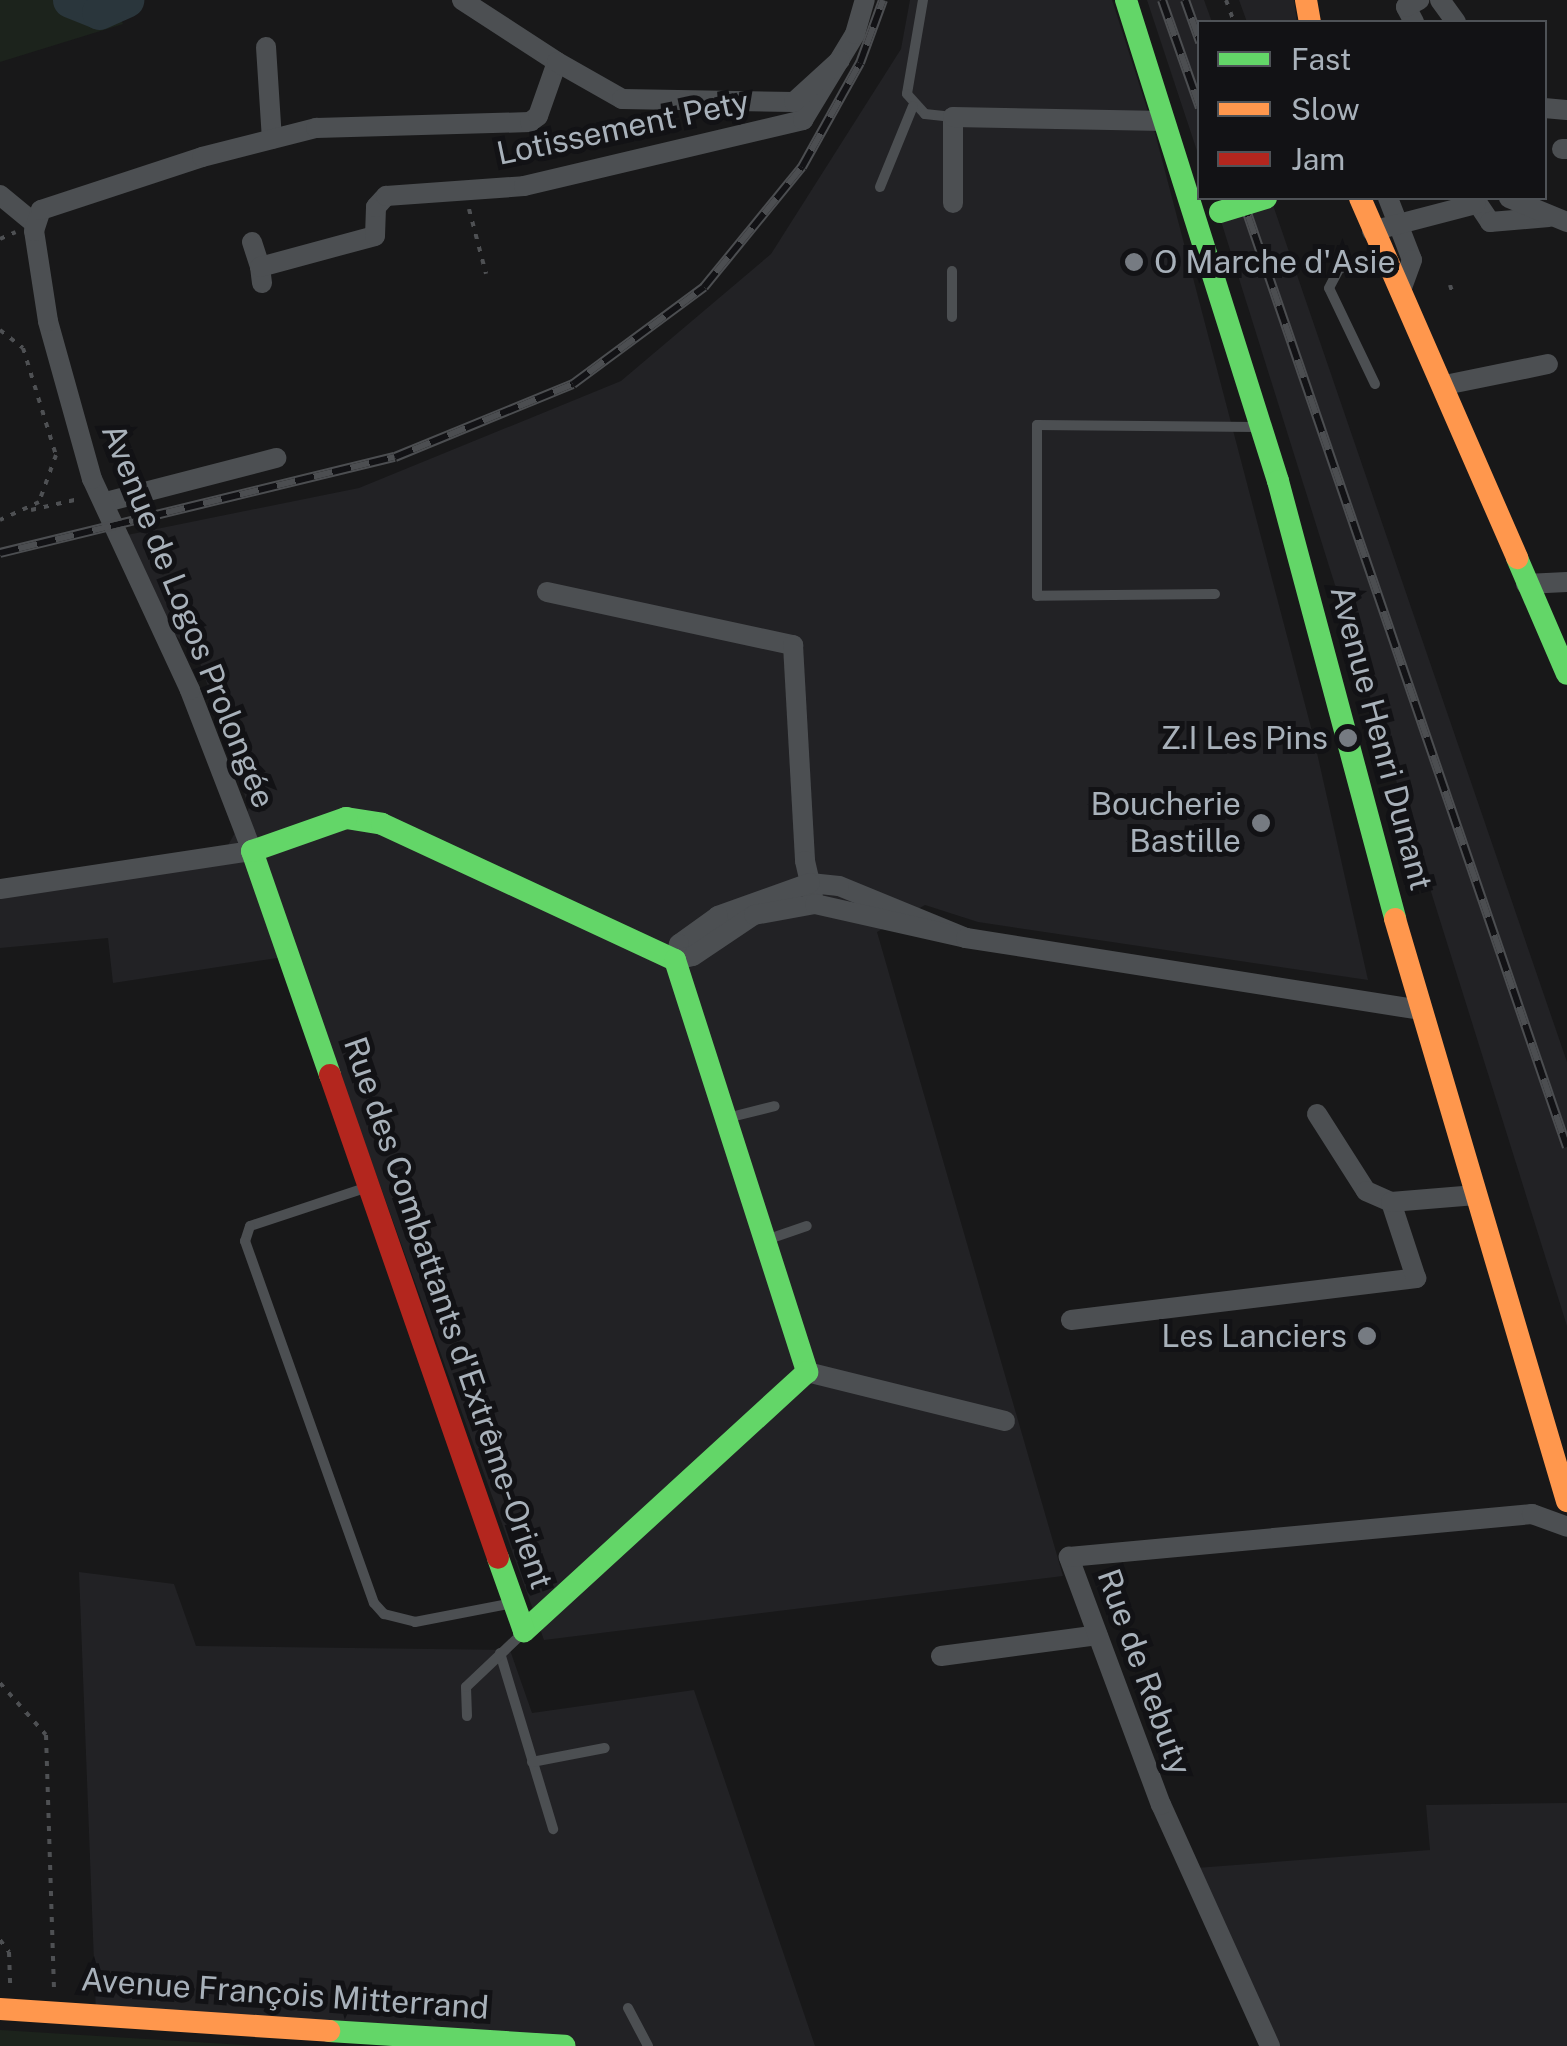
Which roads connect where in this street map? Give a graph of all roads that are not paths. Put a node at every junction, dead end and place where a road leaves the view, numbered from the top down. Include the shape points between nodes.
1 (462, 0) edge
2 (866, 0) edge
3 (923, 0) edge
4 (1126, 0) edge
5 (1419, 0) edge
6 (1413, 20) edge
7 (266, 47) dead end
8 (840, 60) junction
9 (557, 62) junction
10 (914, 106) junction
11 (953, 116) junction
12 (1164, 120) junction
13 (272, 140) junction
14 (880, 187) dead end
15 (0, 195) edge
16 (1259, 200) edge
17 (1341, 200) edge
18 (1361, 200) edge
19 (1389, 200) edge
20 (1514, 200) edge
21 (1475, 201) edge
22 (953, 202) dead end
23 (1558, 219) edge
24 (1196, 220) junction
25 (34, 224) junction
26 (1398, 224) junction
27 (252, 242) dead end
28 (1378, 242) junction
29 (952, 272) dead end
30 (1401, 291) junction
31 (952, 317) dead end
32 (1548, 364) dead end
33 (1375, 384) dead end
34 (1445, 385) junction
35 (1262, 428) junction
36 (276, 458) dead end
37 (106, 502) junction
38 (1567, 582) edge
39 (1526, 584) junction
40 (547, 592) dead end
41 (1215, 594) dead end
42 (1566, 670) edge
43 (252, 851) junction
44 (0, 890) edge
45 (813, 894) junction
46 (675, 960) junction
47 (1420, 1010) junction
48 (775, 1106) dead end
49 (1317, 1114) dead end
50 (726, 1118) junction
51 (369, 1187) junction
52 (1476, 1195) junction
53 (1391, 1202) junction
54 (808, 1226) dead end
55 (765, 1240) junction
56 (1071, 1320) dead end
57 (807, 1372) junction
58 (1005, 1422) dead end
59 (1566, 1498) edge
60 (1567, 1526) edge
61 (514, 1602) junction
62 (524, 1631) junction
63 (1098, 1636) junction
64 (500, 1652) junction
65 (941, 1656) dead end
66 (468, 1716) dead end
67 (605, 1748) dead end
68 (532, 1762) junction
69 (553, 1830) dead end
70 (628, 2008) dead end
71 (5, 2009) edge
72 (566, 2046) edge
73 (648, 2046) edge
74 (1270, 2046) edge

1 - 9 street
2 - 8 street, Lotissement Pety
3 - 10 lane via 906,76
4 - 12 street, Avenue Henri Dunant
5 - 6 street via 1406,7
7 - 13 street
8 - 9 street via 794,102 622,99
8 - 27 street, Lotissement Pety via 803,120 546,182 386,196 376,206 378,230 370,238 261,275
9 - 13 street via 530,122 326,128
10 - 11 lane via 925,114
10 - 14 lane
11 - 12 street
11 - 22 street
12 - 24 street, Avenue Henri Dunant
13 - 25 street via 48,205
15 - 25 street
16 - 24 street, bridge
17 - 28 street
18 - 28 street
19 - 26 street
20 - 23 street
21 - 23 street via 1496,224
21 - 26 street via 1432,221
24 - 35 street, Avenue Henri Dunant
25 - 37 street, Avenue de Logos Prolongée via 52,341 92,479
26 - 28 street
26 - 30 street via 1413,268
28 - 30 street
28 - 33 lane via 1339,269 1330,288
29 - 31 lane
30 - 34 street
32 - 34 street
34 - 39 street
35 - 41 lane via 1037,425 1037,596
35 - 47 street, Avenue Henri Dunant
36 - 37 street
37 - 43 street, Avenue de Logos Prolongée
38 - 39 street
39 - 42 street
40 - 45 street via 793,645
43 - 44 street
43 - 46 street via 346,818 382,824
43 - 51 street, Rue des Combattants d'Extrême-Orient
45 - 46 street via 718,916 679,944
45 - 47 street via 838,886 966,938
46 - 50 street
47 - 52 street, Avenue Henri Dunant
48 - 50 lane
49 - 53 street via 1366,1192
50 - 55 street
51 - 61 street, Rue des Combattants d'Extrême-Orient
51 - 61 lane via 250,1226 245,1242 374,1603 384,1614 414,1622
52 - 53 street
52 - 59 street, Avenue Henri Dunant
53 - 56 street via 1416,1278
54 - 55 lane
55 - 57 street
57 - 58 street
57 - 62 street, Rue des Combattants d'Extrême-Orient
60 - 63 street, Rue de Rebuty via 1532,1514 1069,1557
61 - 62 street, Rue des Combattants d'Extrême-Orient
62 - 64 lane
63 - 65 street
63 - 74 street, Rue de Rebuty via 1161,1806
64 - 66 lane via 466,1686
64 - 68 lane
67 - 68 lane
68 - 69 lane
70 - 73 lane
71 - 72 street, Avenue François Mitterrand

